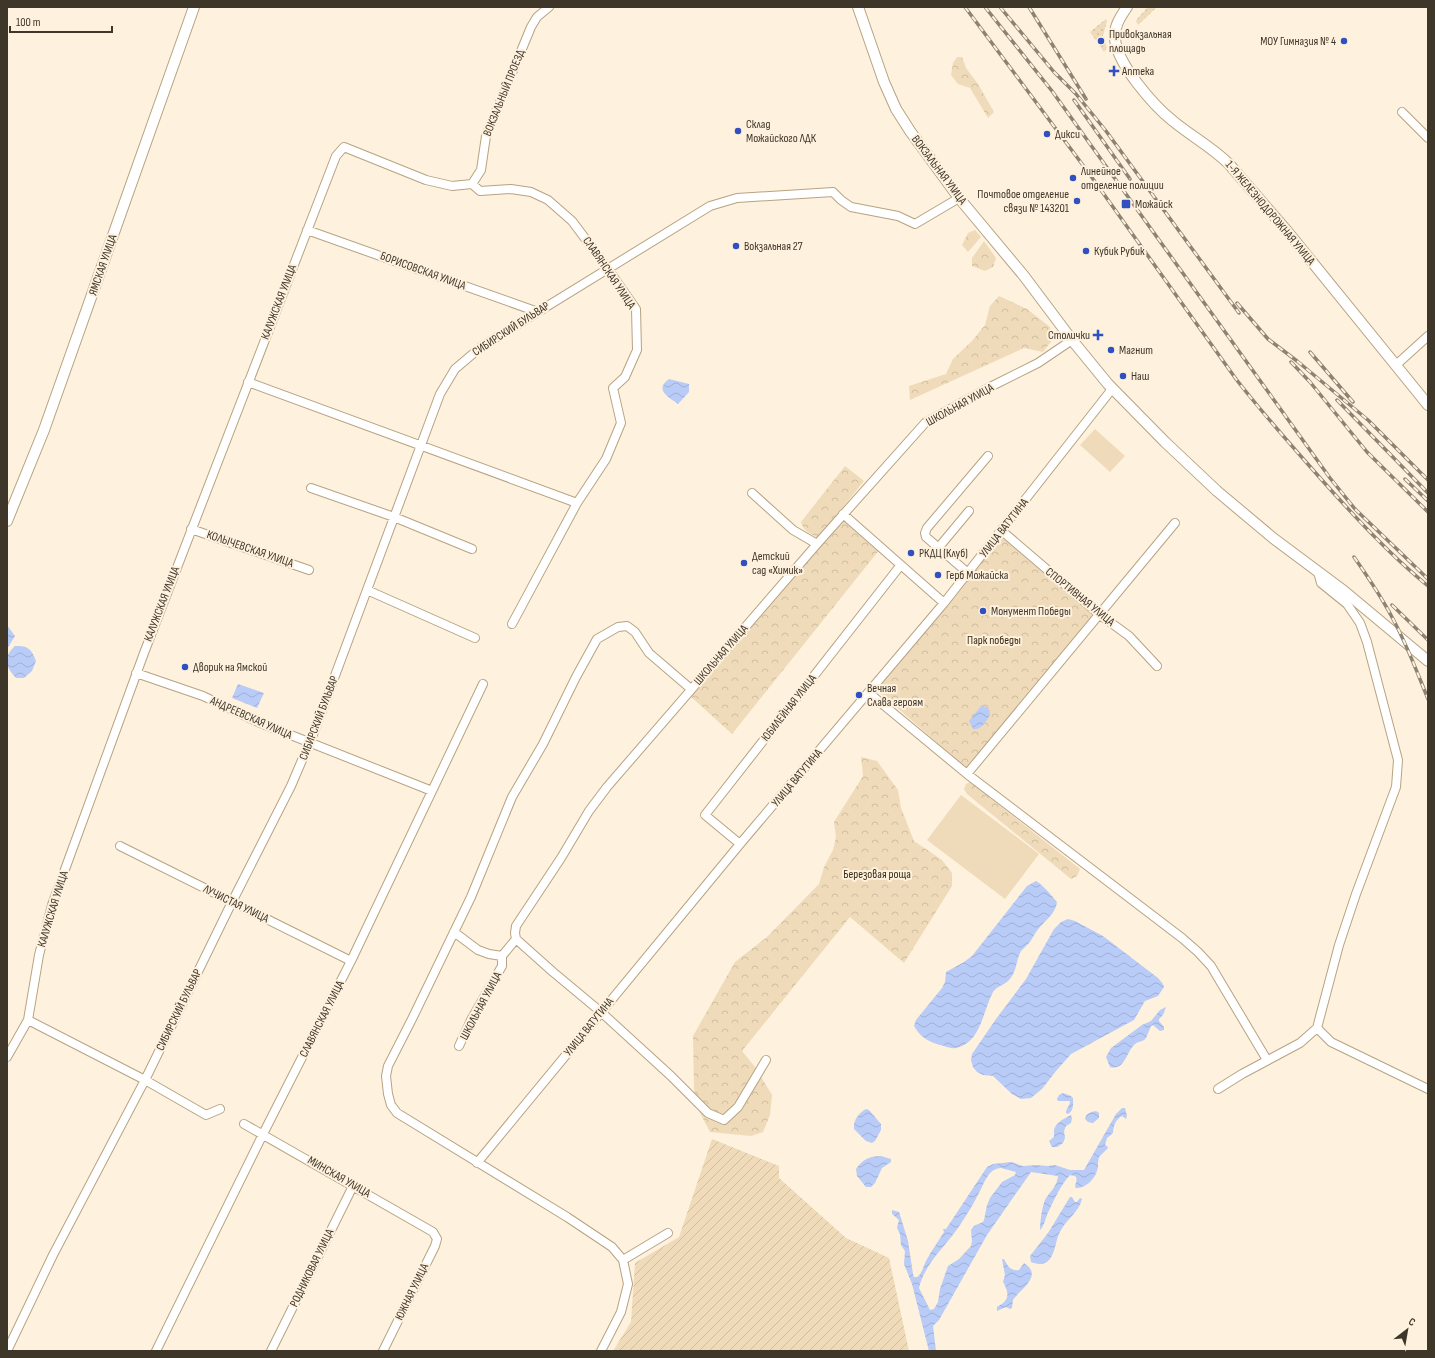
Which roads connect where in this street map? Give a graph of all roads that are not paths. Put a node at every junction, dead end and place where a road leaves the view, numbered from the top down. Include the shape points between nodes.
1 (194, 7) edge
2 (549, 7) edge
3 (858, 7) edge
4 (1128, 7) edge
5 (1402, 112) dead end
6 (1428, 138) edge
7 (336, 156) joint
8 (472, 184) junction
9 (959, 198) junction
10 (307, 230) junction
11 (608, 269) junction
12 (538, 312) junction
13 (1428, 336) edge
14 (1072, 340) junction
15 (1396, 365) junction
16 (248, 382) junction
17 (1112, 389) junction
18 (1428, 405) edge
19 (420, 446) junction
20 (988, 456) dead end
21 (311, 488) dead end
22 (752, 493) dead end
23 (578, 503) junction
24 (969, 511) dead end
25 (843, 514) junction
26 (394, 517) junction
27 (7, 521) edge
28 (1175, 523) dead end
29 (191, 529) junction
30 (1002, 531) junction
31 (817, 544) junction
32 (939, 547) junction
33 (472, 549) dead end
34 (900, 566) junction
35 (309, 570) dead end
36 (1318, 572) junction
37 (968, 573) junction
38 (367, 590) junction
39 (944, 603) junction
40 (1099, 614) junction
41 (512, 624) dead end
42 (474, 638) dead end
43 (1428, 661) edge
44 (1157, 666) dead end
45 (136, 673) junction
46 (482, 684) dead end
47 (691, 689) junction
48 (869, 693) junction
49 (310, 743) junction
50 (967, 774) junction
51 (432, 791) junction
52 (740, 844) junction
53 (120, 846) dead end
54 (232, 902) junction
55 (454, 932) junction
56 (516, 939) junction
57 (502, 956) junction
58 (351, 961) junction
59 (601, 1012) junction
60 (28, 1020) junction
61 (1317, 1028) junction
62 (459, 1046) dead end
63 (7, 1056) edge
64 (766, 1060) dead end
65 (1267, 1060) junction
66 (145, 1080) junction
67 (1218, 1089) dead end
68 (1428, 1089) edge
69 (220, 1109) dead end
70 (244, 1124) dead end
71 (263, 1134) junction
72 (477, 1163) junction
73 (354, 1186) junction
74 (433, 1232) joint
75 (668, 1233) dead end
76 (623, 1260) junction
77 (7, 1351) edge
78 (156, 1351) edge
79 (271, 1351) edge
80 (383, 1351) edge
81 (601, 1351) edge

1 - 27 main road, ЯМСКАЯ УЛИЦА via 46,422
2 - 8 street, ВОКЗАЛЬНЫЙ ПРОЕЗД via 537,17 531,28 486,136 481,170
3 - 9 main road, ВОКЗАЛЬНАЯ УЛИЦА via 877,66 896,109
4 - 15 main road, 1-Я ЖЕЛЕЗНОДОРОЖНАЯ УЛИЦА via 1117,24 1115,42 1123,62 1136,82 1168,118 1229,164
5 - 6 street
7 - 8 street, СЛАВЯНСКАЯ УЛИЦА via 344,147 426,180 452,186
7 - 10 street, КАЛУЖСКАЯ УЛИЦА
8 - 11 street, СЛАВЯНСКАЯ УЛИЦА via 480,191 511,189 531,192 548,200 572,221
9 - 11 street, СИБИРСКИЙ БУЛЬВАР via 915,224 898,216 851,207 833,192 737,198 710,206
9 - 14 main road, ВОКЗАЛЬНАЯ УЛИЦА via 1024,276
10 - 12 street, БОРИСОВСКАЯ УЛИЦА
10 - 16 street, КАЛУЖСКАЯ УЛИЦА
11 - 12 street, СИБИРСКИЙ БУЛЬВАР
11 - 23 street, СЛАВЯНСКАЯ УЛИЦА via 636,309 637,350 625,378 614,388 621,423 606,459
12 - 19 street, СИБИРСКИЙ БУЛЬВАР via 480,347 455,369 440,394
13 - 15 street
14 - 17 main road, ВОКЗАЛЬНАЯ УЛИЦА
14 - 25 street, ШКОЛЬНАЯ УЛИЦА via 1038,363 925,423
15 - 18 main road, 1-Я ЖЕЛЕЗНОДОРОЖНАЯ УЛИЦА
16 - 19 street
16 - 29 street, КАЛУЖСКАЯ УЛИЦА
17 - 30 street, УЛИЦА ВАТУТИНА
17 - 36 main road, ВОКЗАЛЬНАЯ УЛИЦА via 1217,491
19 - 23 street
19 - 26 street, СИБИРСКИЙ БУЛЬВАР
20 - 32 street via 926,530 926,537
21 - 26 street
22 - 31 street via 792,530
23 - 41 street, СЛАВЯНСКАЯ УЛИЦА
24 - 32 street
25 - 31 street, ШКОЛЬНАЯ УЛИЦА
25 - 34 street
26 - 33 street
26 - 38 street, СИБИРСКИЙ БУЛЬВАР
28 - 40 street
29 - 35 street, КОЛЫЧЕВСКАЯ УЛИЦА
29 - 45 street, КАЛУЖСКАЯ УЛИЦА
30 - 37 street, УЛИЦА ВАТУТИНА
30 - 40 street, СПОРТИВНАЯ УЛИЦА
31 - 47 street, ШКОЛЬНАЯ УЛИЦА
32 - 37 street
34 - 39 street
34 - 52 street, ЮБИЛЕЙНАЯ УЛИЦА via 705,815
36 - 43 main road, ВОКЗАЛЬНАЯ УЛИЦА
36 - 61 street via 1321,583 1347,604 1360,623 1398,760 1396,787 1339,945
37 - 39 street, УЛИЦА ВАТУТИНА
38 - 42 street
38 - 49 street, СИБИРСКИЙ БУЛЬВАР
39 - 48 street, УЛИЦА ВАТУТИНА
40 - 44 street, СПОРТИВНАЯ УЛИЦА via 1129,636
40 - 50 street
45 - 49 street, АНДРЕЕВСКАЯ УЛИЦА via 202,696
45 - 60 street, КАЛУЖСКАЯ УЛИЦА via 52,905 39,955
46 - 51 street, СЛАВЯНСКАЯ УЛИЦА
47 - 55 street via 650,653 635,632 627,626 618,627 597,639 544,744 512,797
47 - 56 street, ШКОЛЬНАЯ УЛИЦА via 595,803 520,918 516,926
48 - 50 street
48 - 52 street, УЛИЦА ВАТУТИНА
49 - 51 street, АНДРЕЕВСКАЯ УЛИЦА
49 - 54 street, СИБИРСКИЙ БУЛЬВАР
50 - 65 street via 1198,952 1211,966
51 - 58 street, СЛАВЯНСКАЯ УЛИЦА
52 - 59 street, УЛИЦА ВАТУТИНА
53 - 54 street, ЛУЧИСТАЯ УЛИЦА
54 - 58 street, ЛУЧИСТАЯ УЛИЦА
54 - 66 street, СИБИРСКИЙ БУЛЬВАР
55 - 57 street via 478,950
55 - 72 street via 388,1066 386,1084 391,1105 397,1113
56 - 57 street, ШКОЛЬНАЯ УЛИЦА
56 - 59 street
57 - 62 street, ШКОЛЬНАЯ УЛИЦА via 502,966
58 - 71 street, СЛАВЯНСКАЯ УЛИЦА
59 - 64 street via 708,1113 724,1120 738,1107
59 - 72 street, УЛИЦА ВАТУТИНА
60 - 63 street, КАЛУЖСКАЯ УЛИЦА
60 - 66 street
61 - 65 street via 1300,1042
61 - 68 street via 1331,1042
65 - 67 street
66 - 69 street via 206,1115
66 - 77 street, СИБИРСКИЙ БУЛЬВАР via 53,1255
70 - 71 street, МИНСКАЯ УЛИЦА
71 - 73 street, МИНСКАЯ УЛИЦА
71 - 78 street, СЛАВЯНСКАЯ УЛИЦА
72 - 76 street via 567,1217 612,1247
73 - 74 street, МИНСКАЯ УЛИЦА
73 - 79 street, РОДНИКОВАЯ УЛИЦА
74 - 80 street, ЮЖНАЯ УЛИЦА via 435,1246
75 - 76 street
76 - 81 street via 628,1284 621,1312

